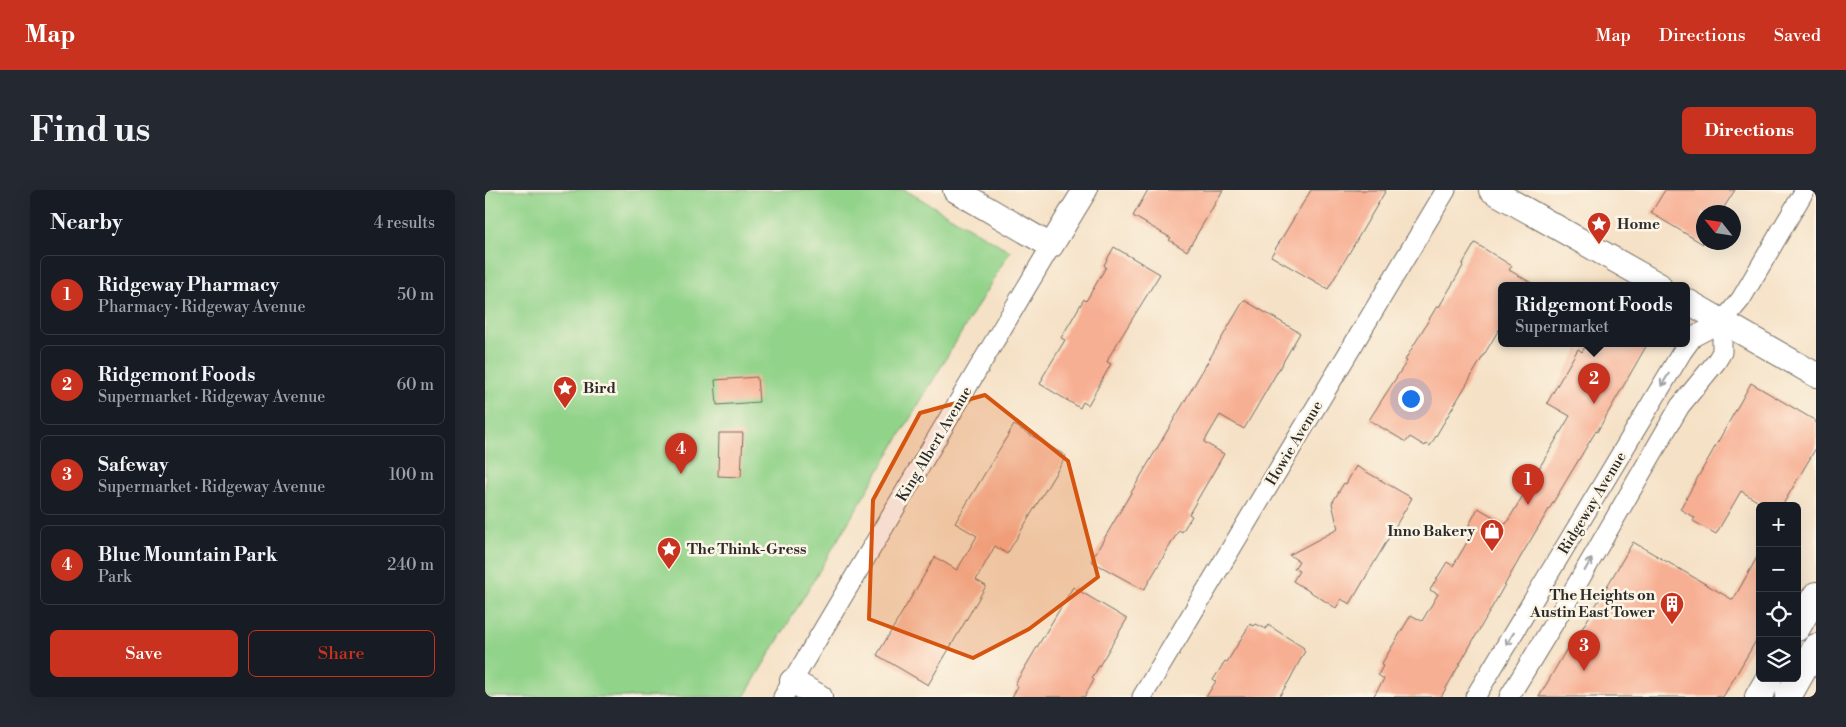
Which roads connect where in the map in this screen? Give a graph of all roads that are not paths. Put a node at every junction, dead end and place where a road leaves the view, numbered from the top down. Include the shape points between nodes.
1 (955, 190) edge
2 (1085, 190) edge
3 (1446, 190) edge
4 (1491, 190) edge
5 (1805, 190) edge
6 (1051, 246) junction
7 (1654, 282) edge
8 (1690, 303) edge
9 (1722, 322) junction
10 (1690, 341) edge
11 (1686, 347) edge
12 (1816, 375) edge
13 (1816, 595) edge
14 (1801, 621) edge
15 (1816, 647) edge
16 (1767, 682) edge
17 (787, 689) edge
18 (820, 697) edge
19 (1142, 697) edge
20 (1475, 697) edge
21 (1509, 697) edge
22 (1758, 697) edge
23 (1788, 697) edge

1 - 6 street
2 - 6 street, King Albert Avenue
3 - 19 street, Howie Avenue
4 - 7 street
5 - 9 street, Ridgeway Avenue via 1741,299
6 - 17 street, King Albert Avenue
8 - 9 street
9 -> 10 street, Ridgeway Avenue
9 - 12 street
21 -> 9 street, Ridgeway Avenue via 1680,406 1723,352
11 -> 20 street, Ridgeway Avenue
13 - 14 main road
15 - 23 main road
16 - 22 main road
17 - 18 street

